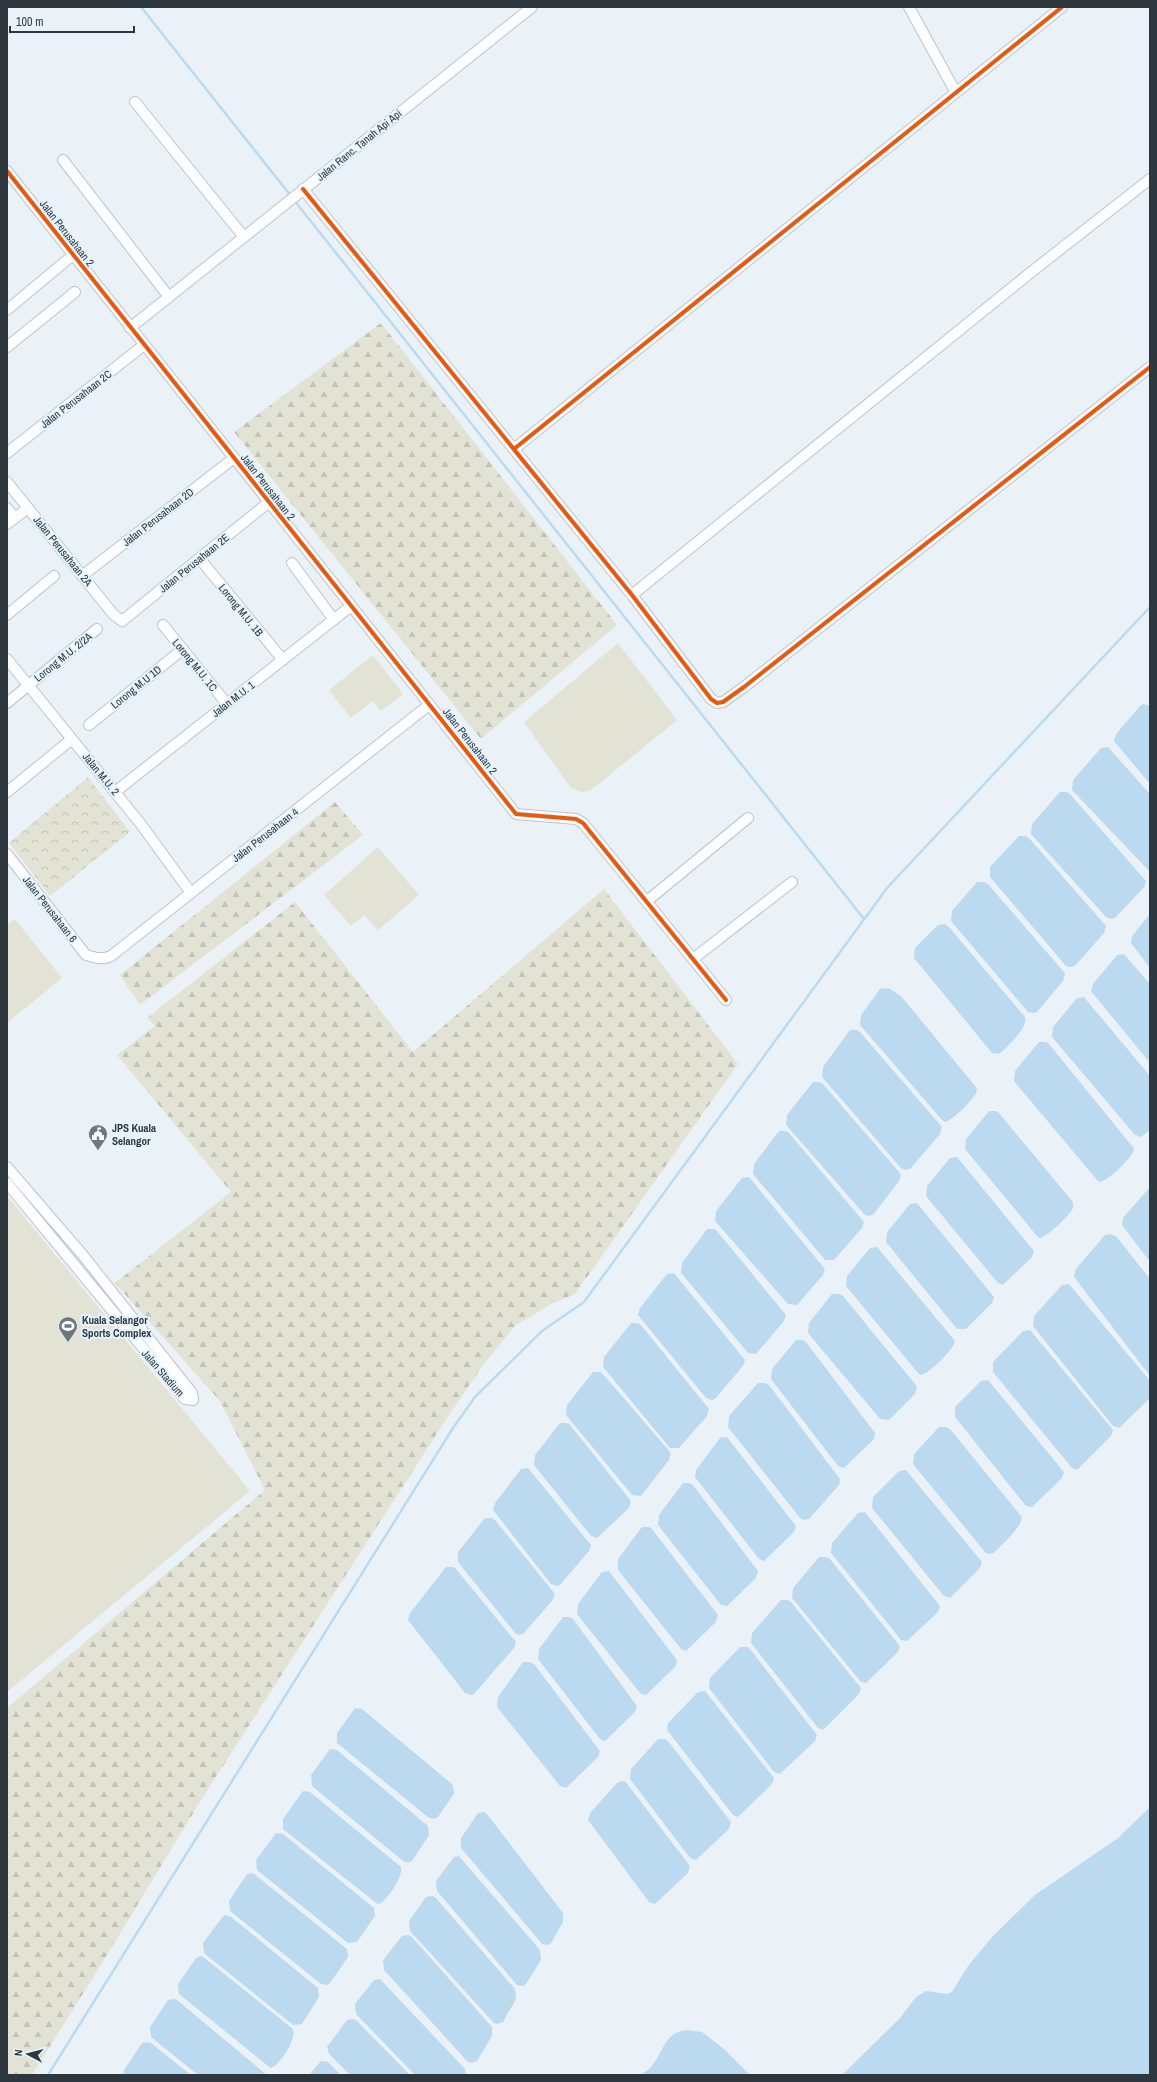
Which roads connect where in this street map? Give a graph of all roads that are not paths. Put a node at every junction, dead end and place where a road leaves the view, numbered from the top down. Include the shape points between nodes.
1 (532, 7) edge
2 (909, 7) edge
3 (1062, 7) edge
4 (956, 91) junction
5 (135, 102) dead end
6 (63, 160) dead end
7 (7, 172) edge
8 (1150, 179) edge
9 (300, 192) junction
10 (244, 237) junction
11 (73, 255) junction
12 (75, 292) dead end
13 (169, 297) junction
14 (7, 310) edge
15 (130, 328) junction
16 (144, 345) junction
17 (7, 347) edge
18 (1150, 367) edge
19 (514, 449) junction
20 (7, 454) edge
21 (234, 458) junction
22 (7, 482) edge
23 (269, 502) junction
24 (7, 508) edge
25 (28, 508) junction
26 (11, 521) edge
27 (200, 559) junction
28 (292, 562) dead end
29 (54, 576) dead end
30 (82, 576) junction
31 (632, 595) junction
32 (351, 606) junction
33 (7, 615) edge
34 (118, 620) joint
35 (334, 620) junction
36 (163, 625) dead end
37 (97, 629) dead end
38 (183, 649) junction
39 (7, 659) edge
40 (283, 660) junction
41 (28, 685) junction
42 (7, 703) edge
43 (227, 704) junction
44 (430, 705) junction
45 (89, 725) dead end
46 (72, 739) junction
47 (7, 792) edge
48 (115, 792) junction
49 (748, 818) dead end
50 (7, 854) edge
51 (792, 882) dead end
52 (191, 893) junction
53 (647, 901) junction
54 (97, 958) joint
55 (693, 959) junction
56 (726, 1000) dead end
57 (7, 1168) edge
58 (7, 1183) edge

1 - 9 street, Jalan Ranc. Tanah Api Api
2 - 4 street
3 - 4 street
4 - 19 street
5 - 10 street
6 - 13 street
7 - 11 street, Jalan Perusahaan 2
8 - 31 street
9 - 10 street, Jalan Ranc. Tanah Api Api
9 - 19 street
10 - 13 street, Jalan Ranc. Tanah Api Api
11 - 14 street
11 - 15 street, Jalan Perusahaan 2
12 - 17 street
13 - 15 street, Jalan Ranc. Tanah Api Api
15 - 16 street, Jalan Perusahaan 2
16 - 20 street, Jalan Perusahaan 2C
16 - 21 street, Jalan Perusahaan 2
18 - 31 street via 723,702 717,703 711,699
19 - 31 street
21 - 23 street, Jalan Perusahaan 2
21 - 30 street, Jalan Perusahaan 2D
22 - 25 street, Jalan Perusahaan 2A
23 - 27 street, Jalan Perusahaan 2E
23 - 32 street, Jalan Perusahaan 2
24 - 26 street
25 - 26 street
25 - 30 street, Jalan Perusahaan 2A
27 - 34 street, Jalan Perusahaan 2E via 126,619
27 - 40 street, Lorong M.U. 1B
28 - 35 street
29 - 33 street
30 - 34 street, Jalan Perusahaan 2A
32 - 35 street, Jalan M.U. 1
32 - 44 street, Jalan Perusahaan 2
35 - 40 street, Jalan M.U. 1
36 - 38 street, Lorong M.U. 1C
37 - 41 street, Lorong M.U. 2/2A
38 - 43 street, Lorong M.U. 1C
38 - 45 street, Lorong M.U 1D
39 - 41 street, Jalan M.U. 2
40 - 43 street, Jalan M.U. 1
41 - 42 street, Lorong M.U. 2/2A
41 - 46 street, Jalan M.U. 2
43 - 48 street, Jalan M.U. 1
44 - 52 street, Jalan Perusahaan 4
44 - 53 street, Jalan Perusahaan 2 via 516,814 576,820 582,823
46 - 47 street
46 - 48 street, Jalan M.U. 2
48 - 52 street, Jalan M.U. 2
49 - 53 street
50 - 54 street, Jalan Perusahaan 6 via 86,955
51 - 55 street
52 - 54 street, Jalan Perusahaan 4 via 111,956
53 - 55 street
55 - 56 street
57 - 58 street, Jalan Stadium via 82,1254 192,1393 193,1400 186,1399 154,1363

